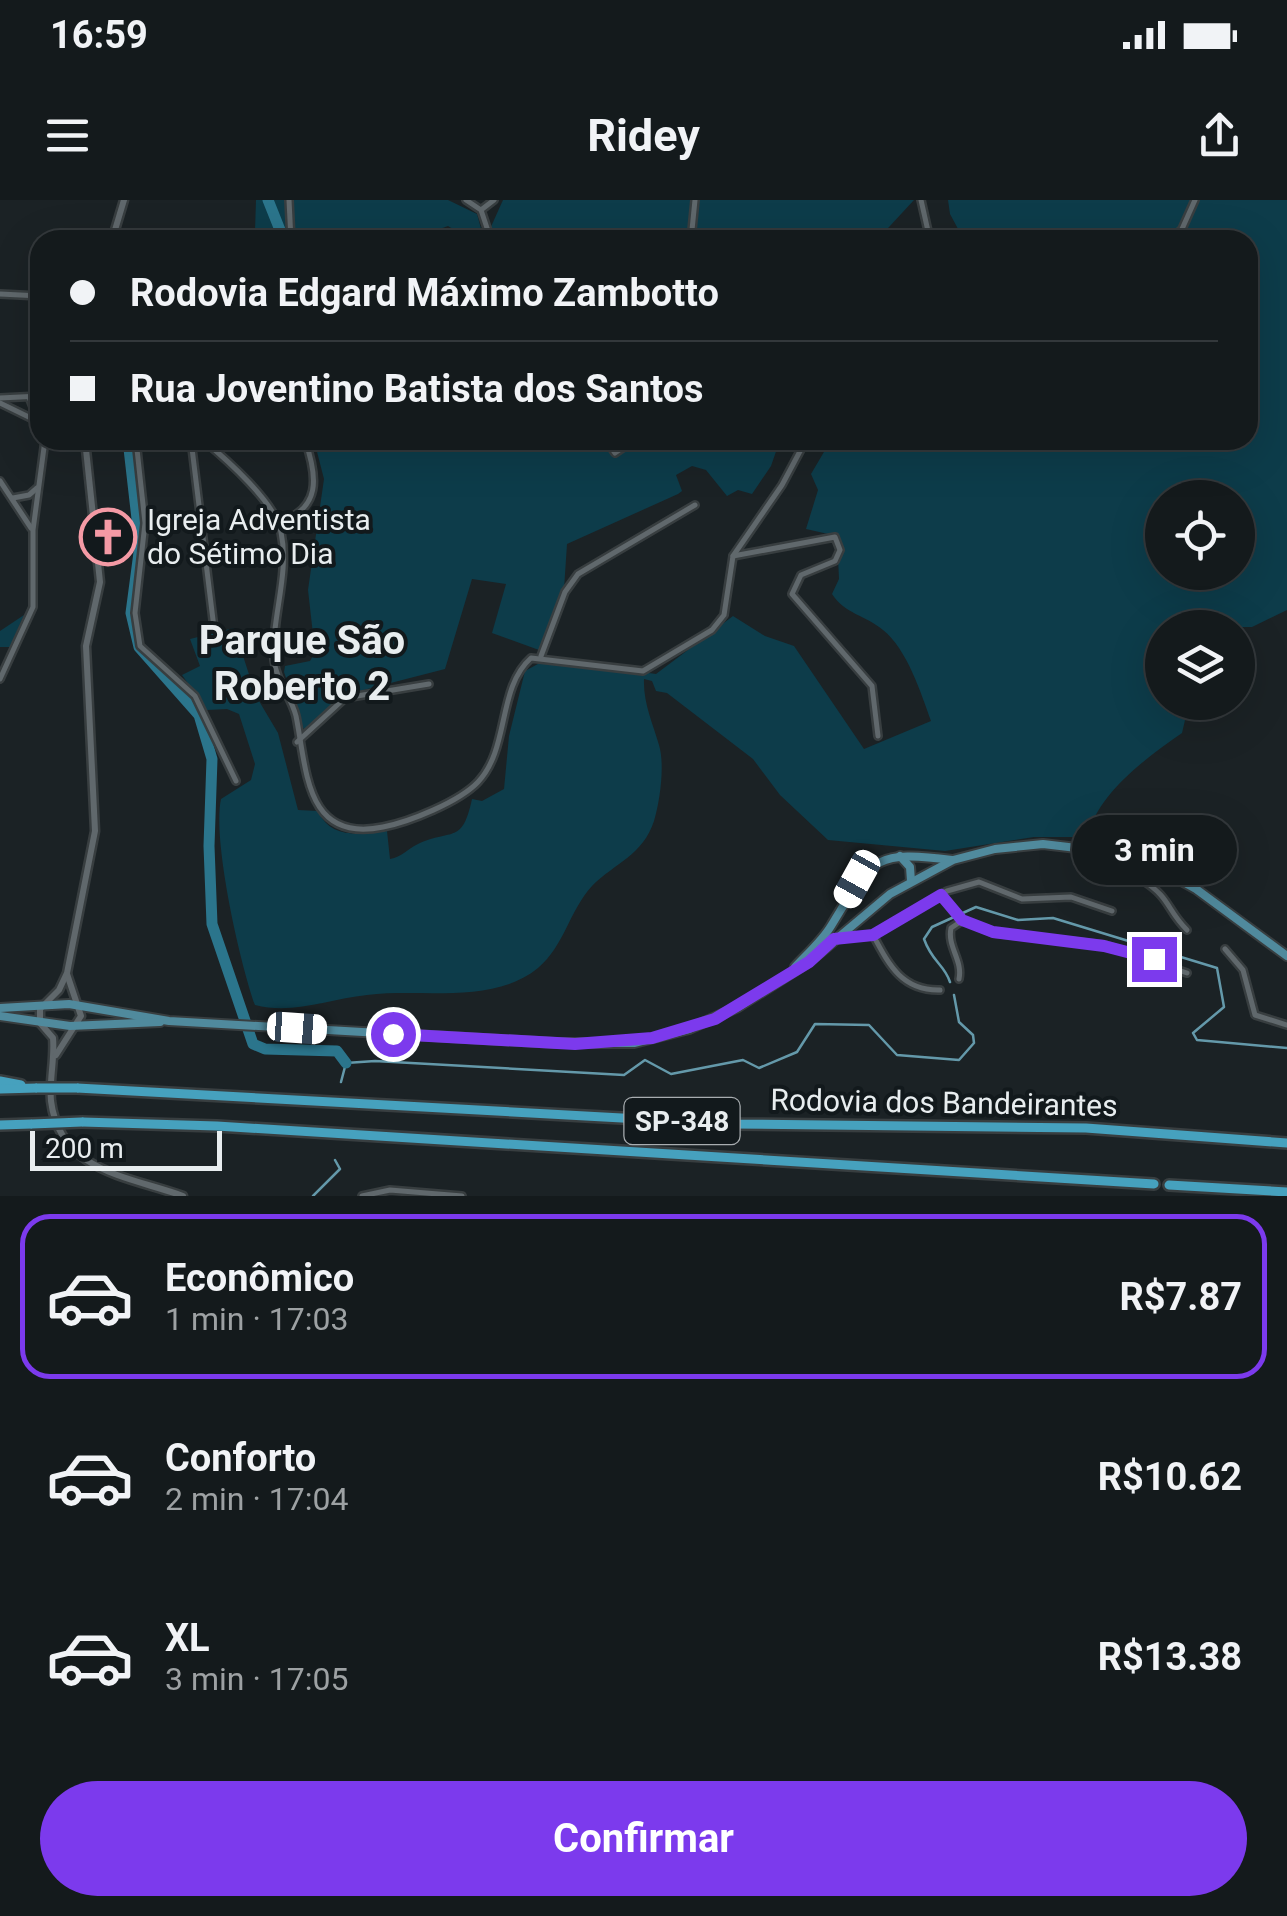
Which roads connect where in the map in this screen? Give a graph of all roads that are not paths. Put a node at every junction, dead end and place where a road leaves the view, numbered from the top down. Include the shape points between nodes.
1 (124, 200) edge
2 (290, 200) edge
3 (466, 200) edge
4 (494, 200) edge
5 (694, 200) edge
6 (921, 200) edge
7 (1195, 200) edge
8 (481, 210) junction
9 (115, 230) edge
10 (291, 230) edge
11 (488, 230) edge
12 (692, 230) edge
13 (928, 230) edge
14 (1181, 230) edge
15 (0, 294) edge
16 (30, 296) edge
17 (28, 396) joint
18 (0, 401) edge
19 (30, 401) edge
20 (30, 419) edge
21 (44, 450) edge
22 (86, 450) edge
23 (137, 450) edge
24 (192, 450) edge
25 (214, 450) edge
26 (307, 450) edge
27 (801, 450) edge
28 (0, 481) edge
29 (39, 486) junction
30 (12, 498) junction
31 (695, 505) dead end
32 (279, 523) junction
33 (33, 530) junction
34 (733, 556) junction
35 (214, 628) dead end
36 (542, 656) junction
37 (0, 679) edge
38 (429, 684) dead end
39 (878, 736) dead end
40 (298, 742) junction
41 (236, 781) dead end
42 (900, 856) junction
43 (1137, 858) junction
44 (953, 860) junction
45 (911, 882) junction
46 (941, 895) junction
47 (846, 898) junction
48 (1112, 911) dead end
49 (862, 915) junction
50 (962, 920) junction
51 (1187, 930) dead end
52 (870, 935) junction
53 (834, 939) junction
54 (1226, 949) dead end
55 (1287, 956) edge
56 (67, 972) junction
57 (1187, 973) dead end
58 (788, 974) junction
59 (958, 978) dead end
60 (940, 990) dead end
61 (44, 1004) junction
62 (80, 1006) junction
63 (0, 1008) edge
64 (0, 1016) edge
65 (169, 1020) junction
66 (40, 1023) junction
67 (1287, 1025) edge
68 (77, 1026) junction
69 (52, 1066) junction
70 (0, 1080) edge
71 (35, 1088) junction
72 (0, 1089) edge
73 (0, 1125) edge
74 (1287, 1143) edge
75 (1154, 1184) dead end
76 (1169, 1185) dead end
77 (1287, 1192) edge
78 (183, 1196) edge
79 (362, 1196) edge
80 (462, 1196) edge

1 - 9 street
2 - 10 street
3 - 8 street
4 - 8 street
5 - 12 street
6 - 13 street
7 - 14 street
8 - 11 street
15 - 16 street
17 - 18 street
17 - 19 street
18 - 20 street
21 - 29 street
22 - 56 street via 100,582 86,646 94,831
23 - 41 street via 145,523 134,613 140,646 195,696
24 - 35 street
25 - 32 street
26 - 32 street via 314,498
27 - 34 street
28 - 30 street
29 - 30 street
29 - 33 street
30 - 33 street
31 - 36 street via 572,580
32 - 40 street via 274,664 295,713
33 - 37 street via 33,608
34 - 36 street via 718,625 651,670 625,672
34 - 39 street via 835,537 835,561 801,575 792,594 872,686
36 - 40 street via 522,666 494,756 478,782 390,826 349,831 334,822 316,800
38 - 40 street via 345,698
42 - 44 main road
42 - 45 main road
42 - 47 main road via 873,865
43 - 44 main road via 1043,844
43 - 51 street via 1142,880 1166,895
43 - 55 main road via 1196,889
44 - 45 main road
45 - 49 main road
46 - 48 street via 988,883 1022,898 1057,895
46 - 50 street
46 - 52 street
47 - 49 main road
47 - 58 main road via 826,934
49 - 52 street
49 - 53 main road
50 - 57 street via 993,932 1129,951
50 - 59 street via 949,938
52 - 53 street
52 - 60 street via 905,982
53 - 58 main road
54 - 67 street via 1243,970 1255,1015
56 - 61 street
56 - 62 street
58 - 65 main road via 715,1019 634,1042 556,1044
61 - 62 main road
61 - 63 main road
61 - 66 street
62 - 65 main road
62 - 68 street
64 - 66 main road
65 - 68 main road
66 - 68 main road
66 - 69 street via 53,1038
68 - 69 street
69 - 78 street via 54,1117 72,1152 112,1174
70 - 71 highway
71 - 72 highway, Rodovia dos Bandeirantes / SP-348
71 - 74 highway, Rodovia dos Bandeirantes / SP-348, bridge via 731,1124 1086,1128
73 - 75 highway, Rodovia dos Bandeirantes / SP-348, bridge via 217,1126
76 - 77 highway
79 - 80 street via 390,1190

